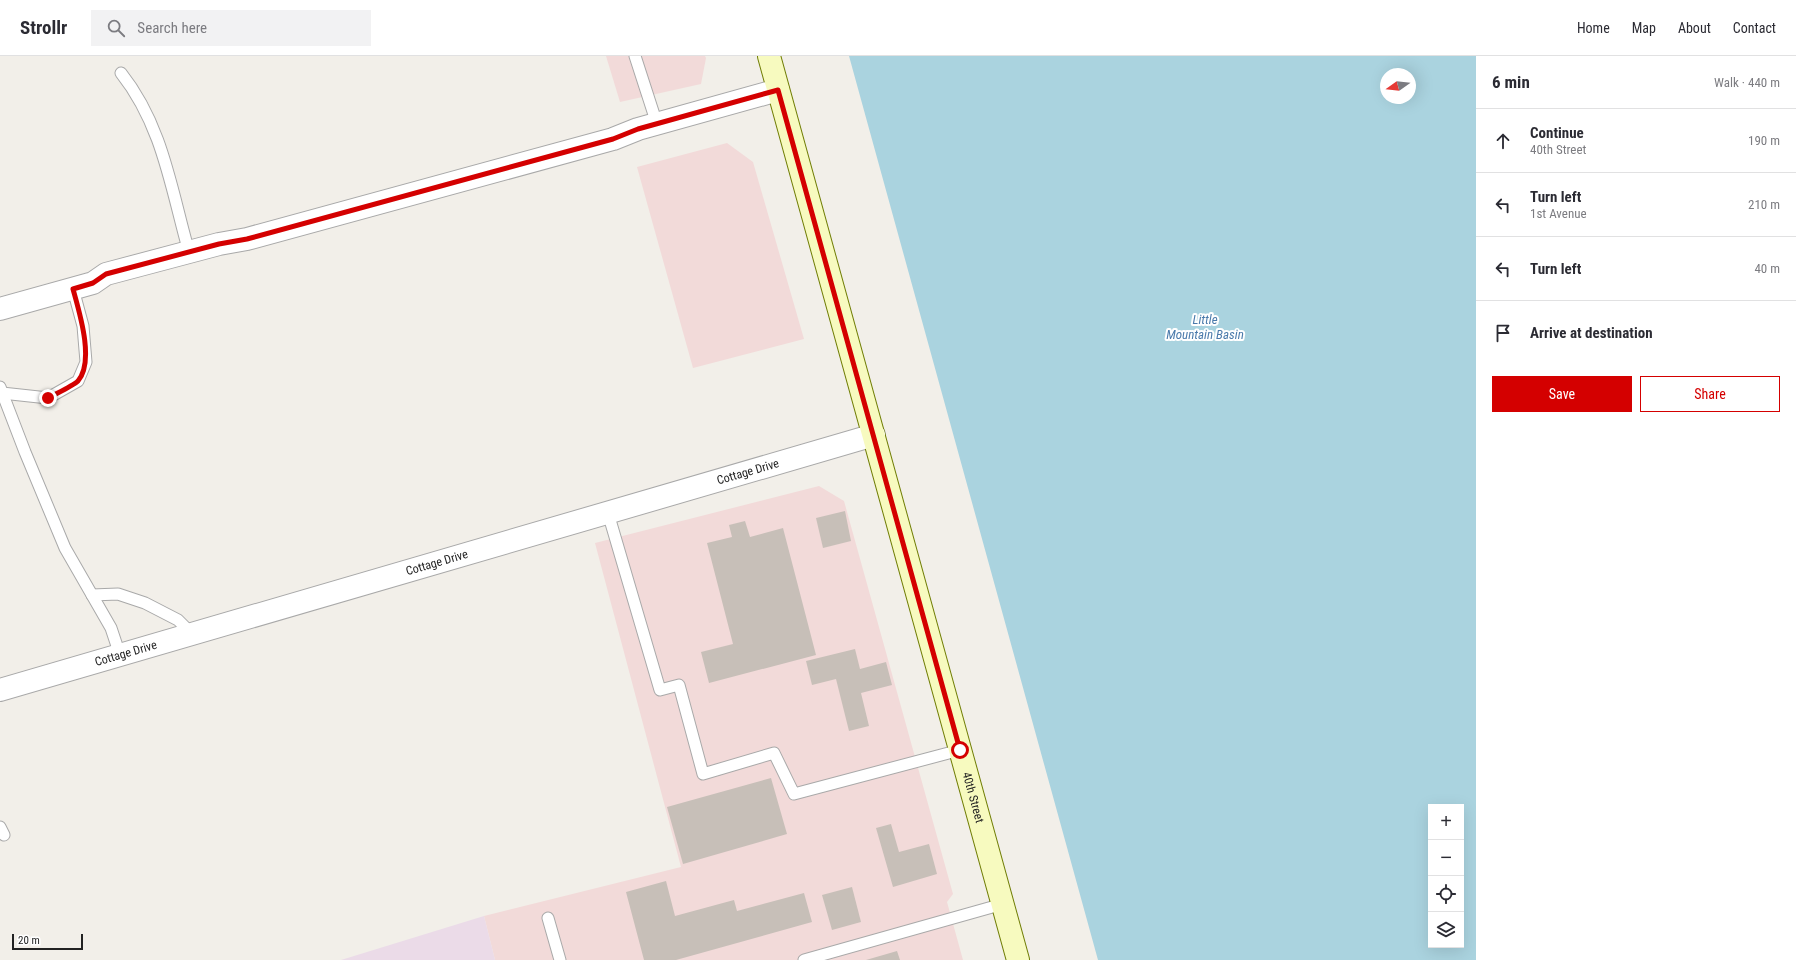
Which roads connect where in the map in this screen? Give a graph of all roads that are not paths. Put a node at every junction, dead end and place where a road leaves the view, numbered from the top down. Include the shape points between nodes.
1 (635, 56) edge
2 (769, 56) edge
3 (121, 73) dead end
4 (778, 90) junction
5 (657, 124) junction
6 (189, 252) junction
7 (73, 289) junction
8 (0, 309) edge
9 (1, 390) edge
10 (874, 435) junction
11 (608, 513) junction
12 (92, 595) junction
13 (192, 634) junction
14 (120, 655) junction
15 (0, 690) edge
16 (960, 750) junction
17 (1003, 904) junction
18 (548, 918) dead end
19 (560, 960) edge
20 (804, 960) edge
21 (1018, 960) edge

1 - 5 lane
2 - 4 main road, 40th Street
3 - 6 lane via 134,89 164,155
4 - 5 street
4 - 10 main road, 40th Street
5 - 6 street via 606,142 255,237
6 - 7 street via 106,274 93,283
7 - 8 street
7 - 9 lane via 83,326 86,362 78,381 48,398
9 - 12 lane via 65,548
10 - 11 street, Cottage Drive
10 - 16 main road, 40th Street
11 - 13 street, Cottage Drive
11 - 16 lane via 660,690 679,685 703,774 774,753 794,794
12 - 13 lane via 118,594 145,603 178,620
12 - 14 lane via 111,628
13 - 14 street, Cottage Drive
14 - 15 street, Cottage Drive
16 - 17 main road, 40th Street
17 - 20 lane
17 - 21 main road, 40th Street
18 - 19 lane

